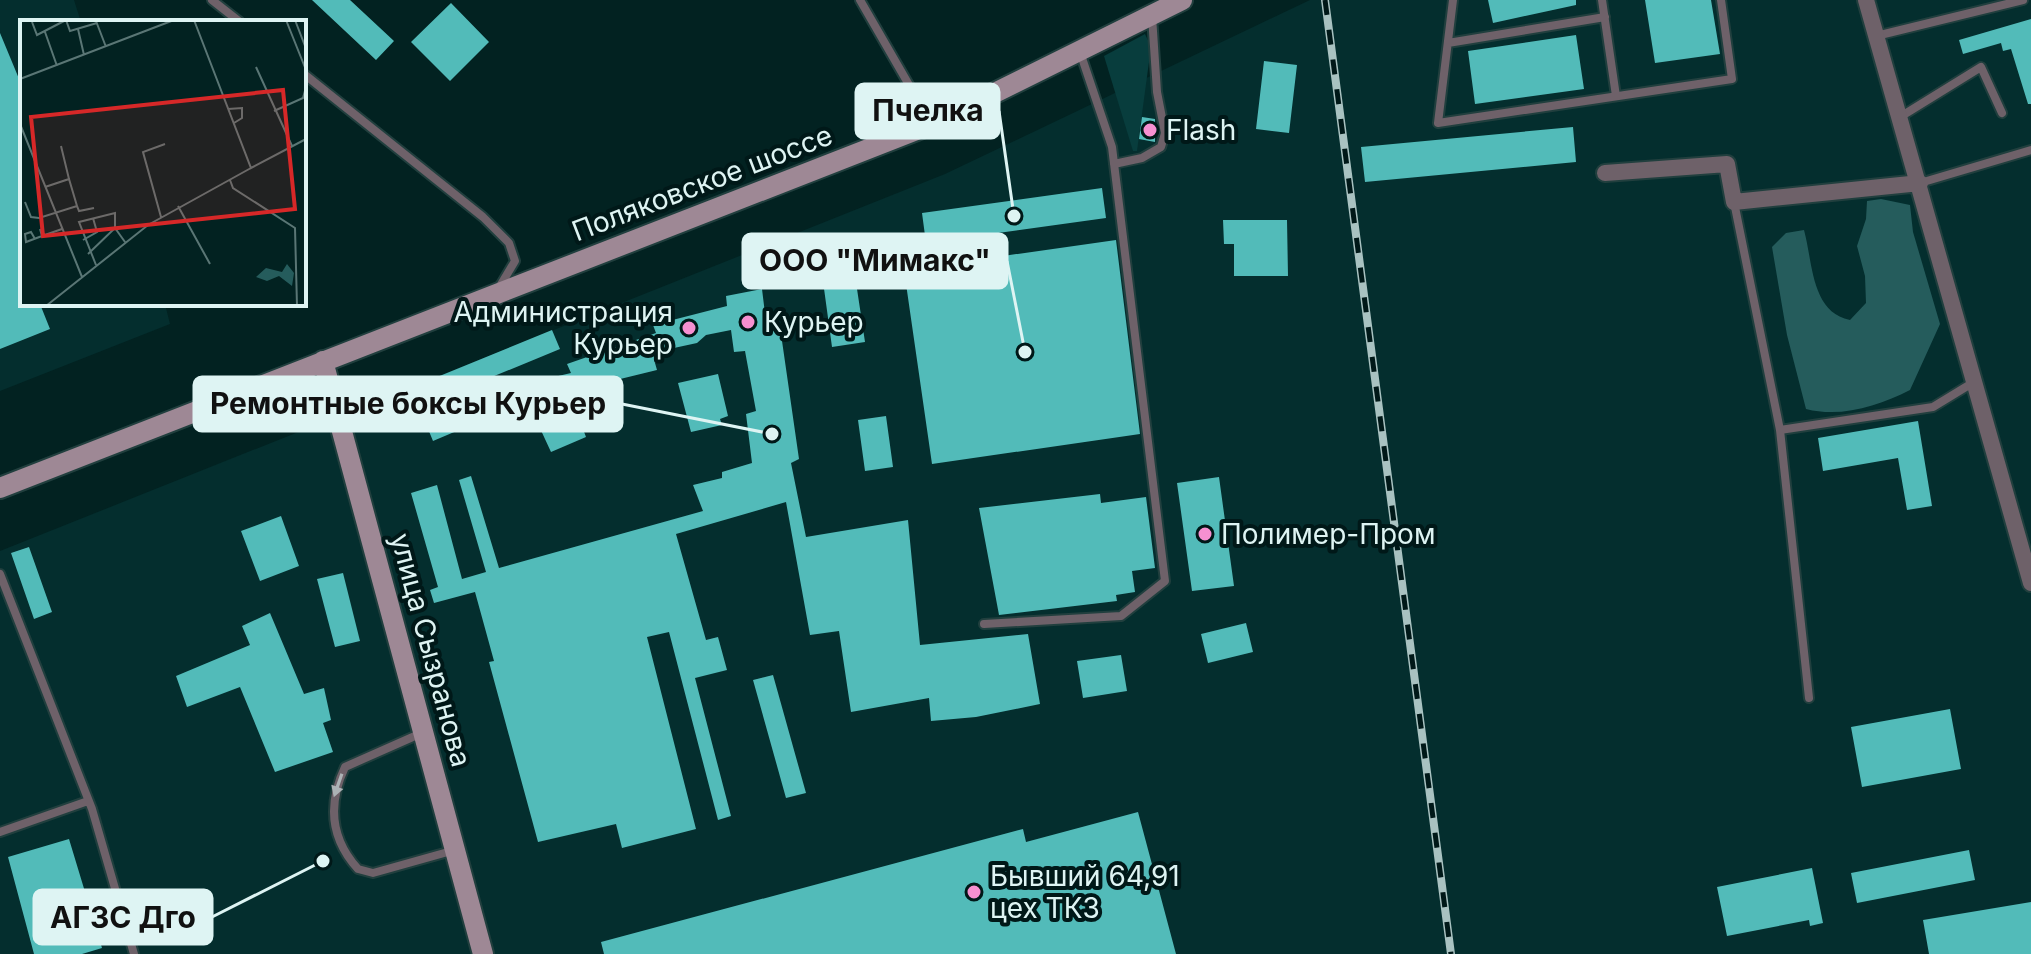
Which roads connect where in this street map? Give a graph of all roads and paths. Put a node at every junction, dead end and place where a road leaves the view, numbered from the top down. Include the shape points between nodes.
1 (212, 0) edge
2 (860, 0) edge
3 (1182, 0) edge
4 (1453, 0) edge
5 (1602, 0) edge
6 (1721, 0) edge
7 (1866, 0) edge
8 (2023, 0) edge
9 (1152, 15) junction
10 (1605, 17) junction
11 (237, 20) edge
12 (1876, 36) junction
13 (1448, 43) junction
14 (1080, 51) junction
15 (306, 76) edge
16 (1616, 96) junction
17 (2002, 113) dead end
18 (1900, 117) junction
19 (932, 124) junction
20 (2031, 150) edge
21 (1114, 164) junction
22 (1605, 173) dead end
23 (1920, 183) junction
24 (1734, 202) junction
25 (492, 295) junction
26 (323, 361) junction
27 (1975, 382) junction
28 (1780, 430) junction
29 (0, 488) edge
30 (0, 574) edge
31 (2031, 583) edge
32 (984, 624) dead end
33 (1809, 698) dead end
34 (424, 731) junction
35 (88, 801) junction
36 (0, 832) edge
37 (455, 850) junction
38 (134, 954) edge
39 (483, 954) edge

1 - 11 lane
2 - 19 lane
3 - 9 main road, Поляковское шоссе
4 - 13 lane
5 - 10 lane
6 - 16 lane via 1732,79
7 - 12 street
8 - 12 lane
9 - 14 main road, Поляковское шоссе
9 - 21 lane via 1165,133 1161,147
10 - 13 lane
10 - 16 lane
12 - 18 street
13 - 16 lane via 1438,123
14 - 19 main road, Поляковское шоссе
14 - 21 lane
15 - 25 lane via 509,243 515,261
17 - 18 lane via 1981,67
18 - 23 street
19 - 25 main road, Поляковское шоссе
20 - 23 lane
21 - 32 lane via 1165,581 1121,616
22 - 24 street via 1727,164
23 - 24 street
23 - 27 street
24 - 28 lane
25 - 26 main road, Поляковское шоссе
26 - 29 main road, Поляковское шоссе
26 - 34 main road, улица Сызранова
27 - 28 lane via 1933,407
27 - 31 street
28 - 33 lane
30 - 35 lane
34 - 37 main road, улица Сызранова
34 -> 37 lane via 345,767 334,790 334,817 342,846 358,869 373,873
35 - 36 lane
35 - 38 lane
37 - 39 main road, улица Сызранова

